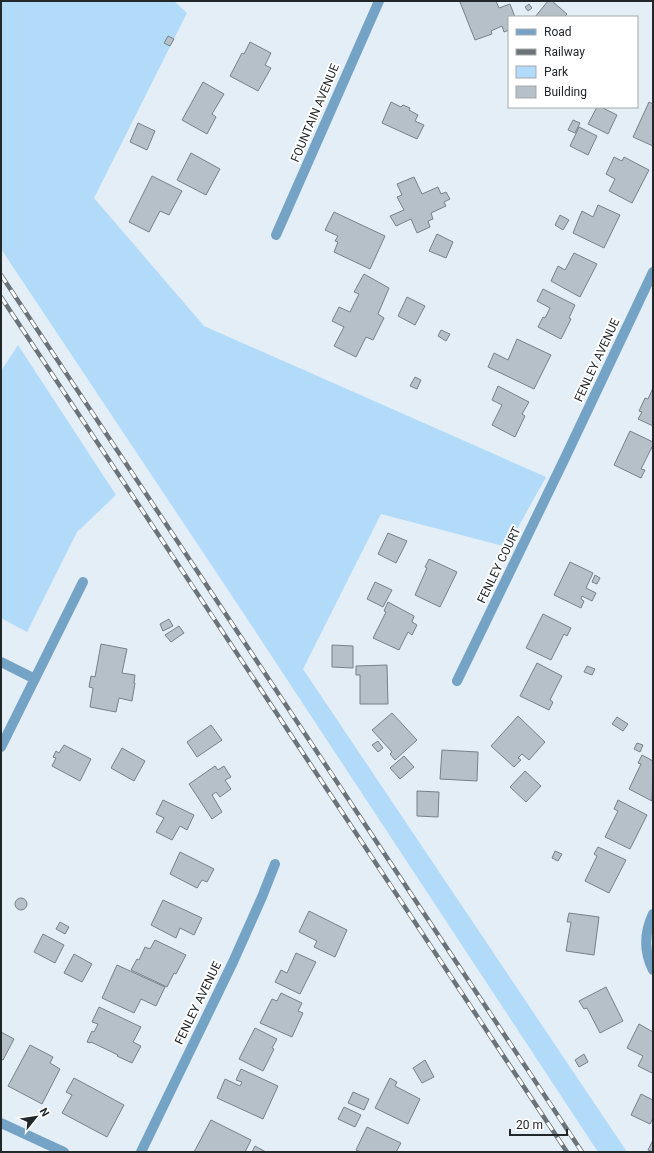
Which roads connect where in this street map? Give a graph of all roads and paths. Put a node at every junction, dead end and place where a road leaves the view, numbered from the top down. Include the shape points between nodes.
1 (379, 1) edge
2 (276, 235) dead end
3 (653, 272) edge
4 (564, 460) joint
5 (83, 582) dead end
6 (1, 662) edge
7 (35, 679) junction
8 (457, 681) dead end
9 (1, 746) edge
10 (275, 864) dead end
11 (653, 914) edge
12 (652, 968) edge
13 (1, 1123) edge
14 (64, 1152) edge
15 (141, 1152) edge

1 - 2 street, FOUNTAIN AVENUE
3 - 4 street, FENLEY AVENUE
4 - 8 street, FENLEY COURT
5 - 7 street
6 - 7 street
7 - 9 street
10 - 15 street, FENLEY AVENUE via 233,962
11 - 12 street via 646,935 646,951
13 - 14 street

